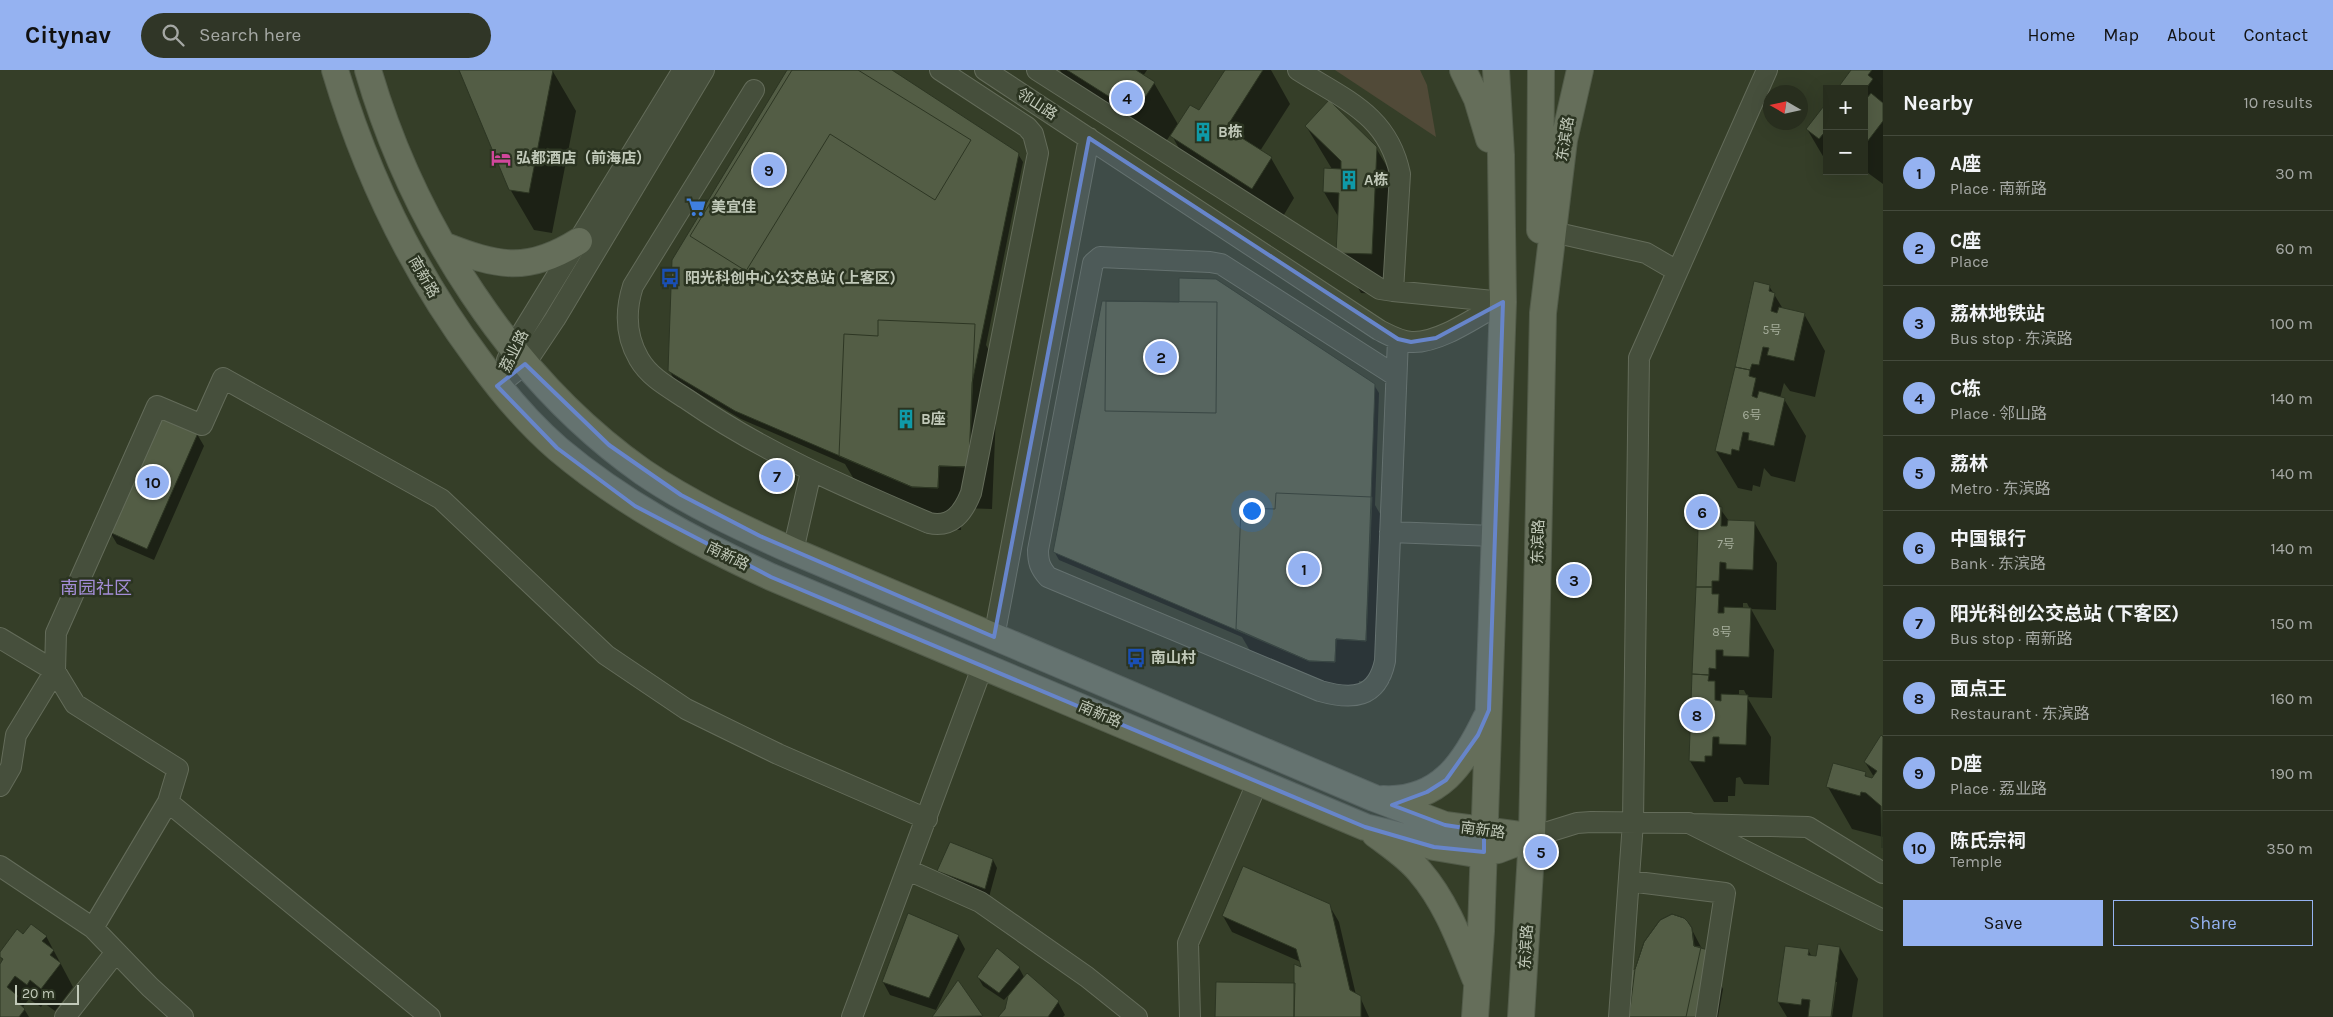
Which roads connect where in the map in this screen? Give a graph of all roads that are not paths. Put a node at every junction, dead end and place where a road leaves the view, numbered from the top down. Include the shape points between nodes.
1 (335, 70) edge
2 (368, 70) edge
3 (683, 70) edge
4 (704, 70) edge
5 (940, 70) edge
6 (985, 70) edge
7 (1036, 70) edge
8 (1298, 70) edge
9 (1463, 70) edge
10 (1496, 70) edge
11 (1541, 70) edge
12 (1580, 70) edge
13 (1767, 70) edge
14 (754, 90) dead end
15 (376, 95) junction
16 (346, 108) junction
17 (1088, 138) junction
18 (1502, 203) junction
19 (1553, 232) junction
20 (578, 241) junction
21 (443, 245) junction
22 (1677, 271) junction
23 (1392, 291) junction
24 (1503, 302) junction
25 (1543, 313) junction
26 (1398, 339) junction
27 (519, 357) junction
28 (1396, 376) junction
29 (498, 386) junction
30 (811, 472) junction
31 (1390, 532) junction
32 (1494, 536) junction
33 (793, 551) junction
34 (994, 637) junction
35 (0, 638) edge
36 (983, 665) junction
37 (55, 670) junction
38 (1489, 710) junction
39 (1258, 781) junction
40 (0, 786) edge
41 (1374, 798) junction
42 (168, 802) junction
43 (927, 819) junction
44 (1633, 822) junction
45 (1688, 824) junction
46 (1365, 826) junction
47 (1532, 836) junction
48 (1484, 842) junction
49 (0, 866) edge
50 (908, 870) junction
51 (1883, 873) edge
52 (1630, 881) junction
53 (1883, 920) edge
54 (93, 928) junction
55 (116, 952) junction
56 (1479, 987) junction
57 (65, 1017) edge
58 (183, 1017) edge
59 (430, 1017) edge
60 (852, 1017) edge
61 (1137, 1017) edge
62 (1190, 1017) edge
63 (1476, 1017) edge
64 (1521, 1017) edge
65 (1619, 1017) edge
66 (1706, 1017) edge

1 - 16 main road, 南新路
2 - 15 main road, 南新路
3 - 20 street, 荔业路
4 - 27 street, 荔业路 via 555,320
5 - 30 street via 1027,128 1033,134 1038,153 970,493 964,510 957,517 936,525
6 - 17 street, 邻山路
7 - 23 street via 1380,289
8 - 23 street via 1364,112 1380,126 1397,157 1400,174
9 - 18 main road via 1477,99 1491,146
10 - 18 main road
11 - 25 main road via 1539,192
12 - 19 main road, 东滨路 via 1564,140
13 - 22 street
14 - 30 street via 642,269 628,304 627,326 639,359 651,375 740,434
15 - 16 main road
15 - 21 main road, 南新路 via 395,148
16 - 29 main road, 南新路 via 370,170 421,274 457,332
17 - 26 street, 邻山路 via 1378,330
17 - 34 street
18 - 24 main road
19 - 22 street via 1646,253
19 - 25 main road, 东滨路
20 - 21 main road via 558,254 518,264 476,257
20 - 27 street, 荔业路
21 - 27 main road, 南新路
22 - 44 street via 1639,358
23 - 24 street
24 - 26 street via 1436,338 1411,342
24 - 32 main road
25 - 47 main road, 东滨路
26 - 28 street
27 - 29 street, 荔业路
27 - 33 main road, 南新路 via 576,416 643,472 714,514
28 - 31 street
28 - 31 street via 1221,264 1100,258 1093,263 1038,562 1048,577 1320,691 1352,696 1369,690 1383,672
29 - 36 main road, 南新路 via 557,448 599,481 672,528 771,576
30 - 33 street
31 - 32 street
32 - 38 main road
33 - 34 main road, 南新路
34 - 41 main road, 南新路
35 - 37 street
36 - 39 main road, 南新路
36 - 43 street
37 - 40 street via 16,735 11,767
37 - 42 street via 75,704 178,769
37 - 43 street via 56,633 157,406 202,425 223,378 441,499 606,655 686,709 778,754
38 - 41 main road via 1472,744 1446,780 1412,798
38 - 48 main road
39 - 46 main road, 南新路
39 - 62 street via 1188,943
41 - 48 main road, 南新路
42 - 54 street
42 - 59 street
43 - 50 street
44 - 45 street
44 - 47 street via 1577,823
44 - 52 street
45 - 51 street via 1808,827
45 - 53 street
46 - 48 main road, 南新路 via 1434,847 1470,853
46 - 56 main road via 1403,854 1435,892 1462,944
47 - 48 main road, 南新路
47 - 64 main road, 东滨路
48 - 56 main road
49 - 54 street
50 - 60 street
50 - 61 street via 980,902 1087,977
52 - 65 street
52 - 66 street via 1725,892
54 - 55 street
55 - 57 street
55 - 58 street
56 - 63 main road

